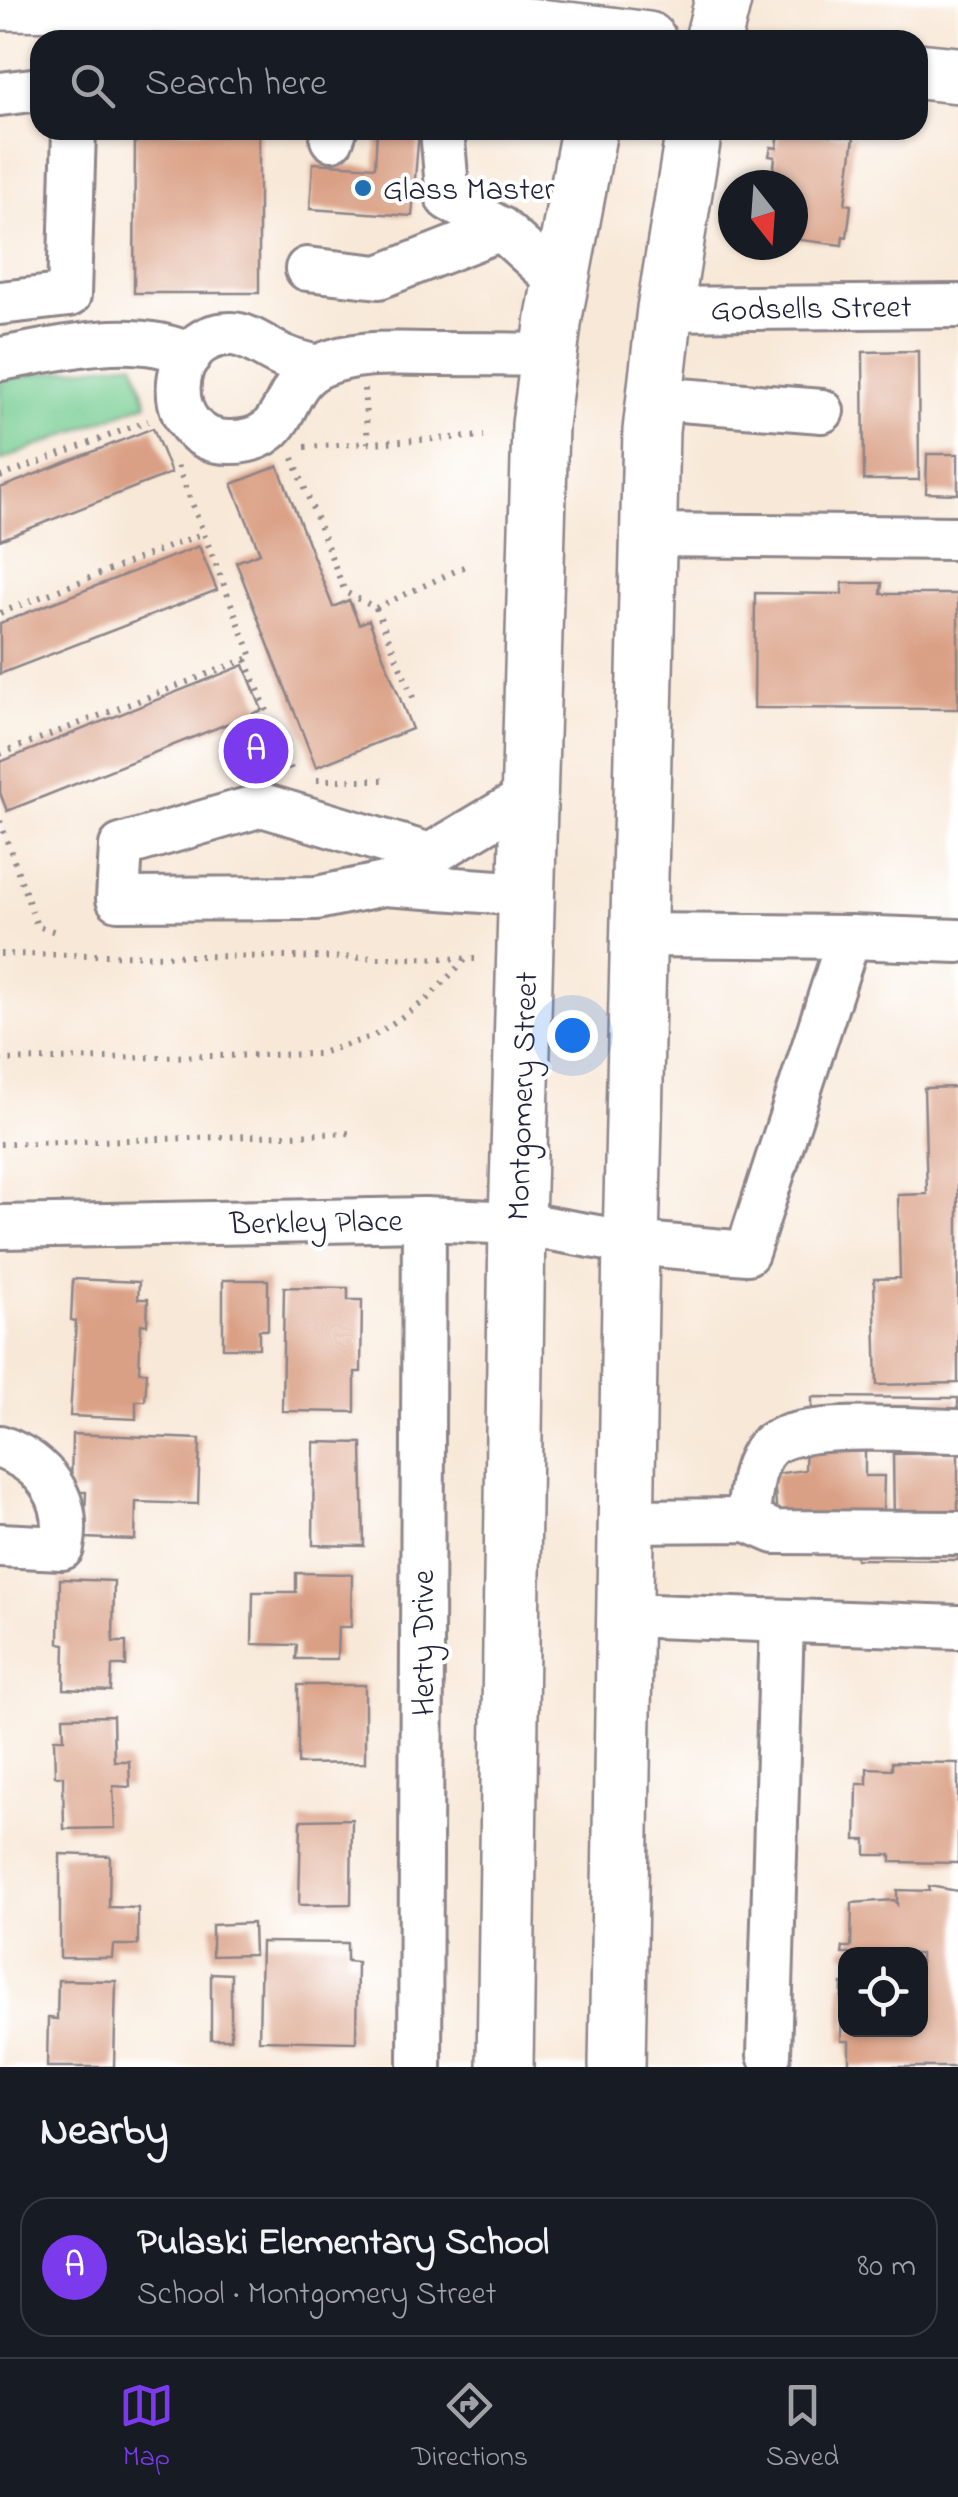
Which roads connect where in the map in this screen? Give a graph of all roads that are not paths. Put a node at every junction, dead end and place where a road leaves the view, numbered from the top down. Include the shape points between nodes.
1 (723, 0) edge
2 (0, 2) edge
3 (81, 21) edge
4 (623, 29) edge
5 (456, 30) edge
6 (716, 30) edge
7 (928, 72) edge
8 (958, 75) edge
9 (30, 91) edge
10 (0, 94) edge
11 (74, 140) edge
12 (443, 140) edge
13 (587, 140) edge
14 (692, 140) edge
15 (501, 229) junction
16 (306, 269) dead end
17 (561, 283) junction
18 (0, 303) edge
19 (958, 306) edge
20 (665, 309) junction
21 (190, 355) junction
22 (550, 355) junction
23 (0, 360) edge
24 (316, 366) junction
25 (655, 398) junction
26 (822, 410) dead end
27 (649, 535) junction
28 (958, 538) edge
29 (529, 796) junction
30 (428, 871) junction
31 (526, 894) junction
32 (639, 935) junction
33 (849, 937) junction
34 (958, 941) edge
35 (424, 1219) junction
36 (517, 1223) junction
37 (0, 1227) edge
38 (631, 1243) junction
39 (958, 1431) edge
40 (0, 1447) edge
41 (747, 1520) junction
42 (626, 1521) junction
43 (958, 1533) edge
44 (0, 1545) edge
45 (625, 1614) junction
46 (782, 1621) junction
47 (958, 1628) edge
48 (770, 2055) dead end
49 (420, 2067) edge
50 (505, 2067) edge
51 (617, 2067) edge

1 - 6 main road
2 - 3 main road
3 - 5 main road via 312,8
4 - 5 main road via 535,24
7 - 8 main road
9 - 10 street
11 - 18 street via 69,295
12 - 15 street via 448,199
13 - 17 main road, Montgomery Street
14 - 20 main road
15 - 16 street via 379,278
15 - 17 street
17 - 22 main road, Montgomery Street
19 - 20 street, Godsells Street
20 - 25 main road
21 - 23 street via 173,347 103,342
21 - 24 street via 202,342 232,334
21 - 24 street via 181,366 177,394 188,424 216,442 251,442 276,424
22 - 24 street via 362,353
22 - 29 main road, Montgomery Street via 540,426
25 - 26 street
25 - 27 main road
27 - 28 street
27 - 32 main road
29 - 30 street
29 - 31 main road, Montgomery Street
30 - 30 street via 316,898 118,899 120,846 262,806
30 - 31 street
31 - 36 main road, Montgomery Street
32 - 33 street
32 - 38 main road
33 - 34 street
33 - 38 street, Berkley Place via 746,1253
35 - 36 street, Berkley Place
35 - 37 street, Berkley Place
35 - 49 street, Herty Drive
36 - 38 street, Berkley Place
36 - 50 main road, Montgomery Street
38 - 42 main road
39 - 41 street via 792,1434 769,1446 756,1468
40 - 44 street via 24,1456 50,1480 66,1528 62,1548
41 - 42 street
41 - 43 street via 774,1532
42 - 45 main road
45 - 46 street
45 - 51 main road
46 - 47 street
46 - 48 street

